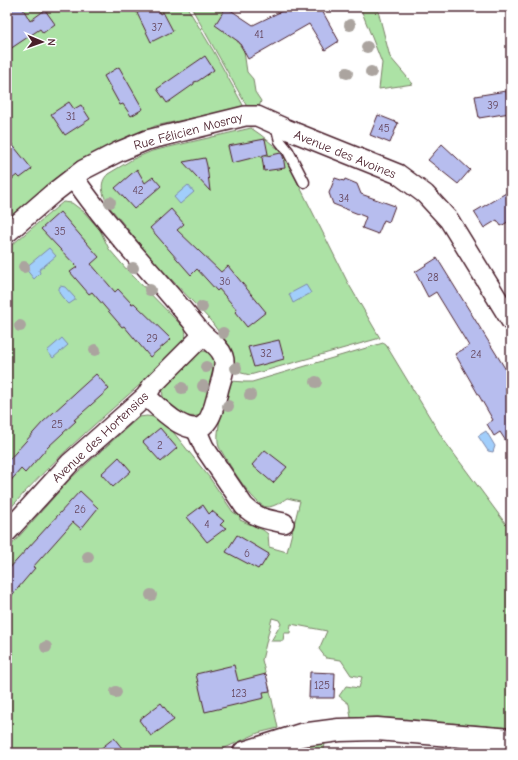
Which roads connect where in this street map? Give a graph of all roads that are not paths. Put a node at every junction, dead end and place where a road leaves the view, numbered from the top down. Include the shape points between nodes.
1 (276, 124) junction
2 (74, 178) junction
3 (304, 182) dead end
4 (7, 233) edge
5 (511, 321) edge
6 (204, 335) junction
7 (146, 396) junction
8 (196, 429) junction
9 (284, 523) dead end
10 (7, 532) edge
11 (511, 740) edge
12 (244, 753) edge

1 - 2 street, Rue Félicien Mosray via 249,115 147,140 83,170
1 - 3 lane via 280,141
1 - 5 street, Avenue des Avoines via 398,174 425,194 449,220
2 - 4 street, Rue Félicien Mosray
2 - 6 street via 93,205
6 - 7 street, Avenue des Hortensias via 152,386
6 - 8 street via 221,352 224,366 208,420
7 - 8 street via 183,426
7 - 10 street, Avenue des Hortensias via 70,463
8 - 9 street via 204,447 244,506 258,517
11 - 12 street via 378,729 339,730 301,735

